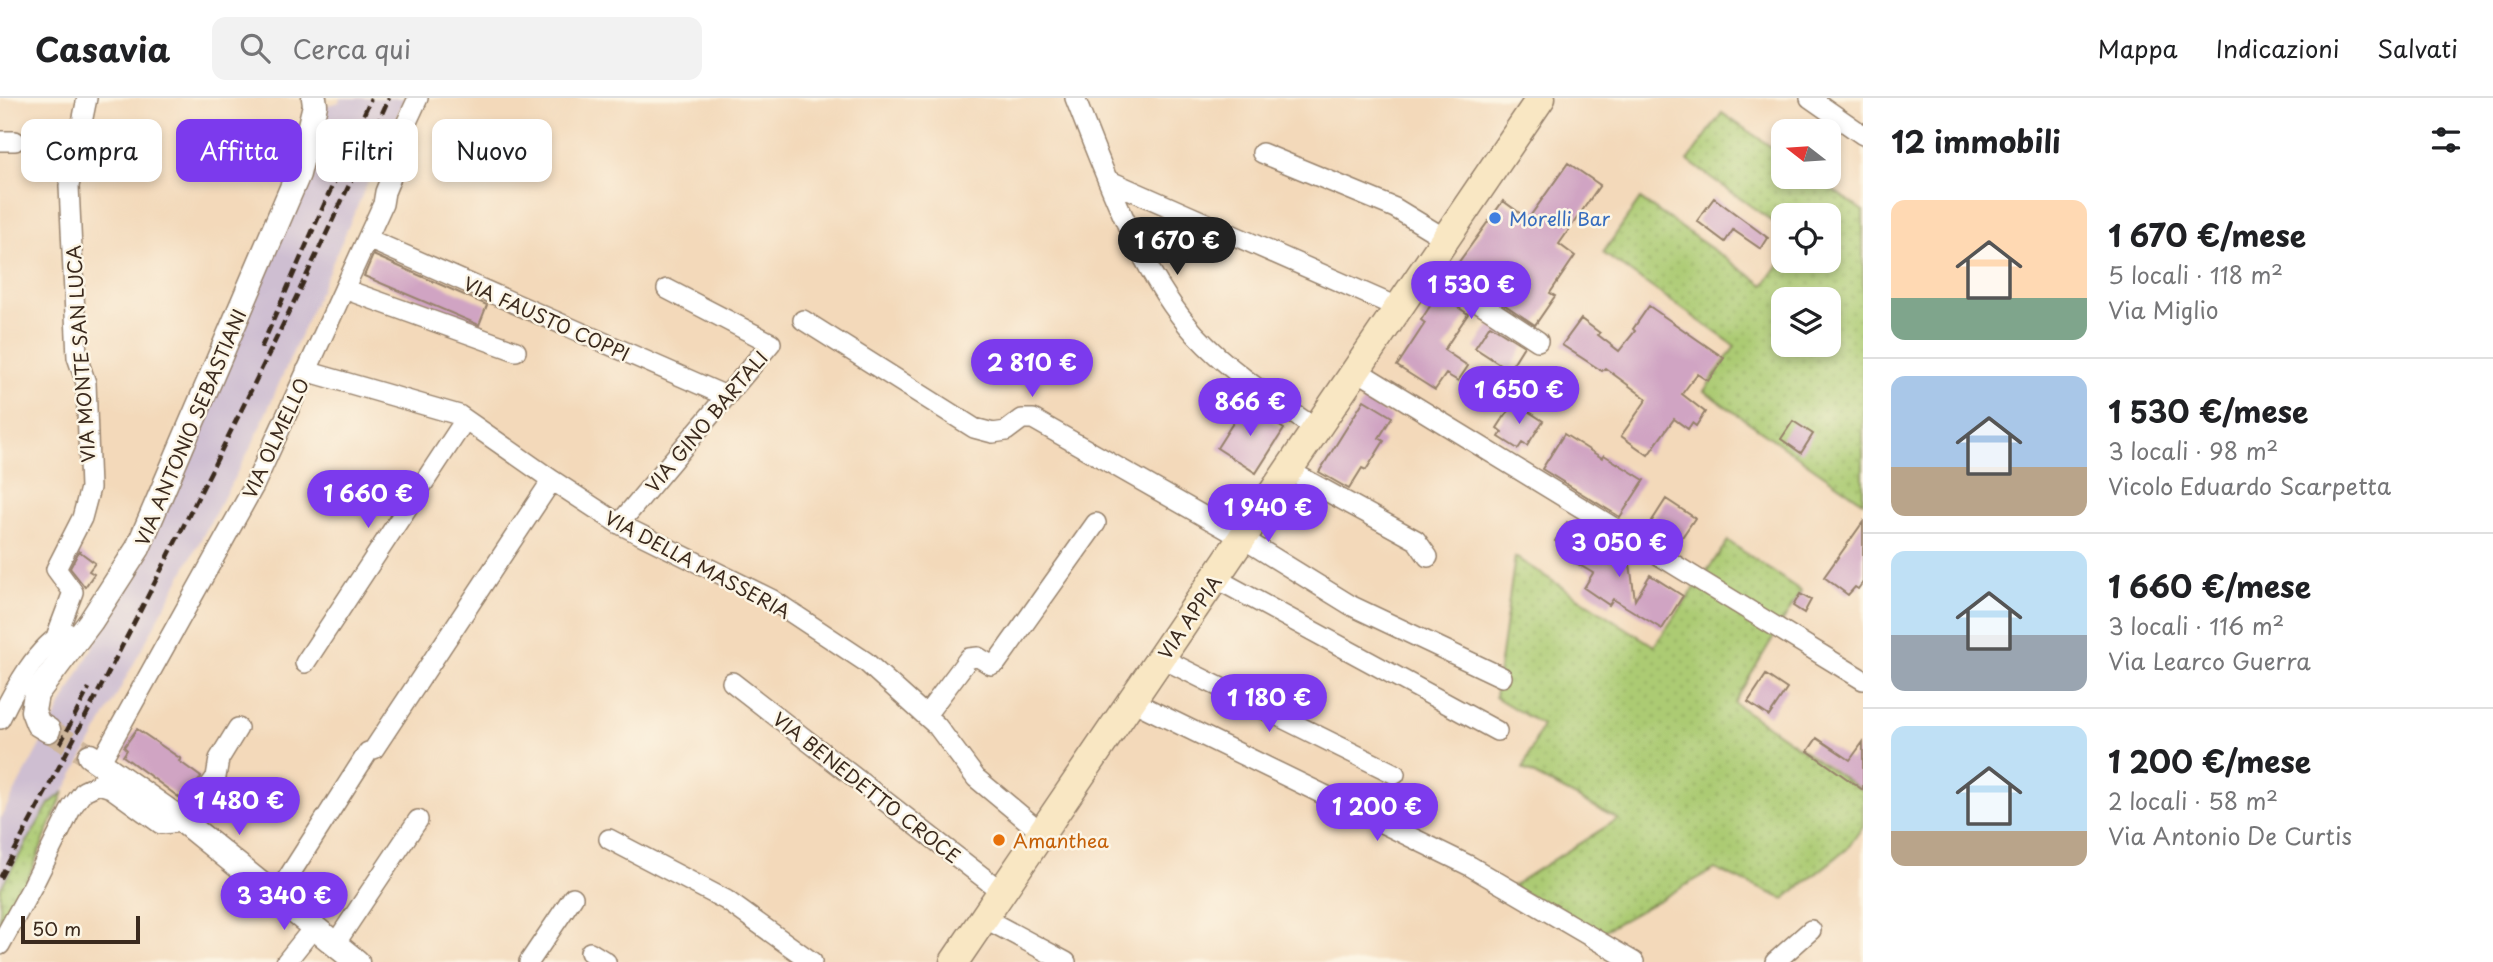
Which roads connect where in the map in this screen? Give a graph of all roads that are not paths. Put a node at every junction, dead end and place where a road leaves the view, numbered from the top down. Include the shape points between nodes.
1 (87, 98) edge
2 (314, 98) edge
3 (418, 98) edge
4 (1074, 98) edge
5 (1541, 98) edge
6 (1810, 98) edge
7 (1863, 135) edge
8 (1262, 153) dead end
9 (1108, 180) junction
10 (368, 239) junction
11 (1446, 239) junction
12 (1426, 268) junction
13 (344, 289) junction
14 (667, 289) dead end
15 (1399, 308) junction
16 (803, 320) dead end
17 (1538, 341) dead end
18 (516, 351) dead end
19 (1356, 370) junction
20 (306, 371) junction
21 (726, 396) junction
22 (465, 420) junction
23 (1316, 429) junction
24 (1288, 470) junction
25 (552, 481) junction
26 (1096, 523) dead end
27 (619, 524) junction
28 (1242, 538) junction
29 (1427, 557) dead end
30 (1215, 578) junction
31 (91, 621) junction
32 (55, 637) junction
33 (1161, 658) junction
34 (305, 663) dead end
35 (1502, 677) dead end
36 (1863, 680) edge
37 (732, 682) dead end
38 (1132, 701) junction
39 (926, 715) junction
40 (0, 719) edge
41 (238, 728) dead end
42 (48, 730) tunnel mouth
43 (1497, 731) dead end
44 (95, 760) joint
45 (1395, 774) dead end
46 (418, 820) dead end
47 (184, 822) junction
48 (1042, 833) junction
49 (609, 839) dead end
50 (1002, 892) junction
51 (276, 896) junction
52 (573, 897) dead end
53 (984, 918) junction
54 (314, 927) junction
55 (1811, 930) dead end
56 (335, 944) junction
57 (0, 945) edge
58 (286, 962) edge
59 (357, 962) edge
60 (530, 962) edge
61 (812, 962) edge
62 (954, 962) edge
63 (1066, 962) edge
64 (1634, 962) edge
65 (1775, 962) edge

1 - 32 street, VIA MONTE SAN LUCA via 69,186 77,357 86,383 90,488 82,518 56,569 73,592
2 - 31 street, VIA ANTONIO SEBASTIANI via 298,174 138,548
3 - 10 street, VIA OLMELLO
4 - 9 street
5 - 11 main road, VIA APPIA
6 - 7 street
8 - 11 street via 1395,208
9 - 15 street
9 - 23 street via 1158,285 1196,334 1252,385
10 - 13 street, VIA OLMELLO
10 - 21 street, VIA FAUSTO COPPI
11 - 12 main road, VIA APPIA
12 - 15 main road, VIA APPIA
12 - 17 street
13 - 18 street
13 - 20 street, VIA OLMELLO
14 - 21 street, VIA GINO BARTALI via 771,343
15 - 19 main road, VIA APPIA
16 - 28 street via 974,428 993,433 1006,431 1022,419 1034,419
19 - 23 main road, VIA APPIA
19 - 36 street
20 - 22 street, VIA DELLA MASSERIA
20 - 44 street, VIA OLMELLO via 254,486
21 - 27 street, VIA GINO BARTALI
22 - 25 street, VIA DELLA MASSERIA
22 - 34 street
23 - 24 main road, VIA APPIA
24 - 28 main road, VIA APPIA
24 - 29 street via 1416,540
25 - 27 street, VIA DELLA MASSERIA
25 - 51 street
26 - 39 street via 997,662 969,658
27 - 39 street, VIA DELLA MASSERIA via 771,599 866,662
28 - 30 main road, VIA APPIA
28 - 35 street via 1352,606
30 - 33 main road, VIA APPIA
30 - 43 street
31 - 32 street
31 - 42 street, VIA ANTONIO SEBASTIANI via 36,694 33,711 38,724
32 - 40 street via 18,682
33 - 38 main road, VIA APPIA
33 - 45 street
37 - 50 street, VIA BENEDETTO CROCE
38 - 48 main road, VIA APPIA
38 - 64 street via 1469,866
39 - 48 street, VIA DELLA MASSERIA via 976,778
41 - 47 street via 219,759 216,777
44 - 47 street
46 - 56 street
47 - 51 street
47 - 57 street via 161,824 99,784 84,791
48 - 50 main road, VIA APPIA
49 - 61 street via 726,900
50 - 53 main road, VIA APPIA
51 - 54 street
52 - 60 street
53 - 62 main road, VIA APPIA
53 - 63 street
54 - 56 street
54 - 58 street
55 - 65 street
56 - 59 street

